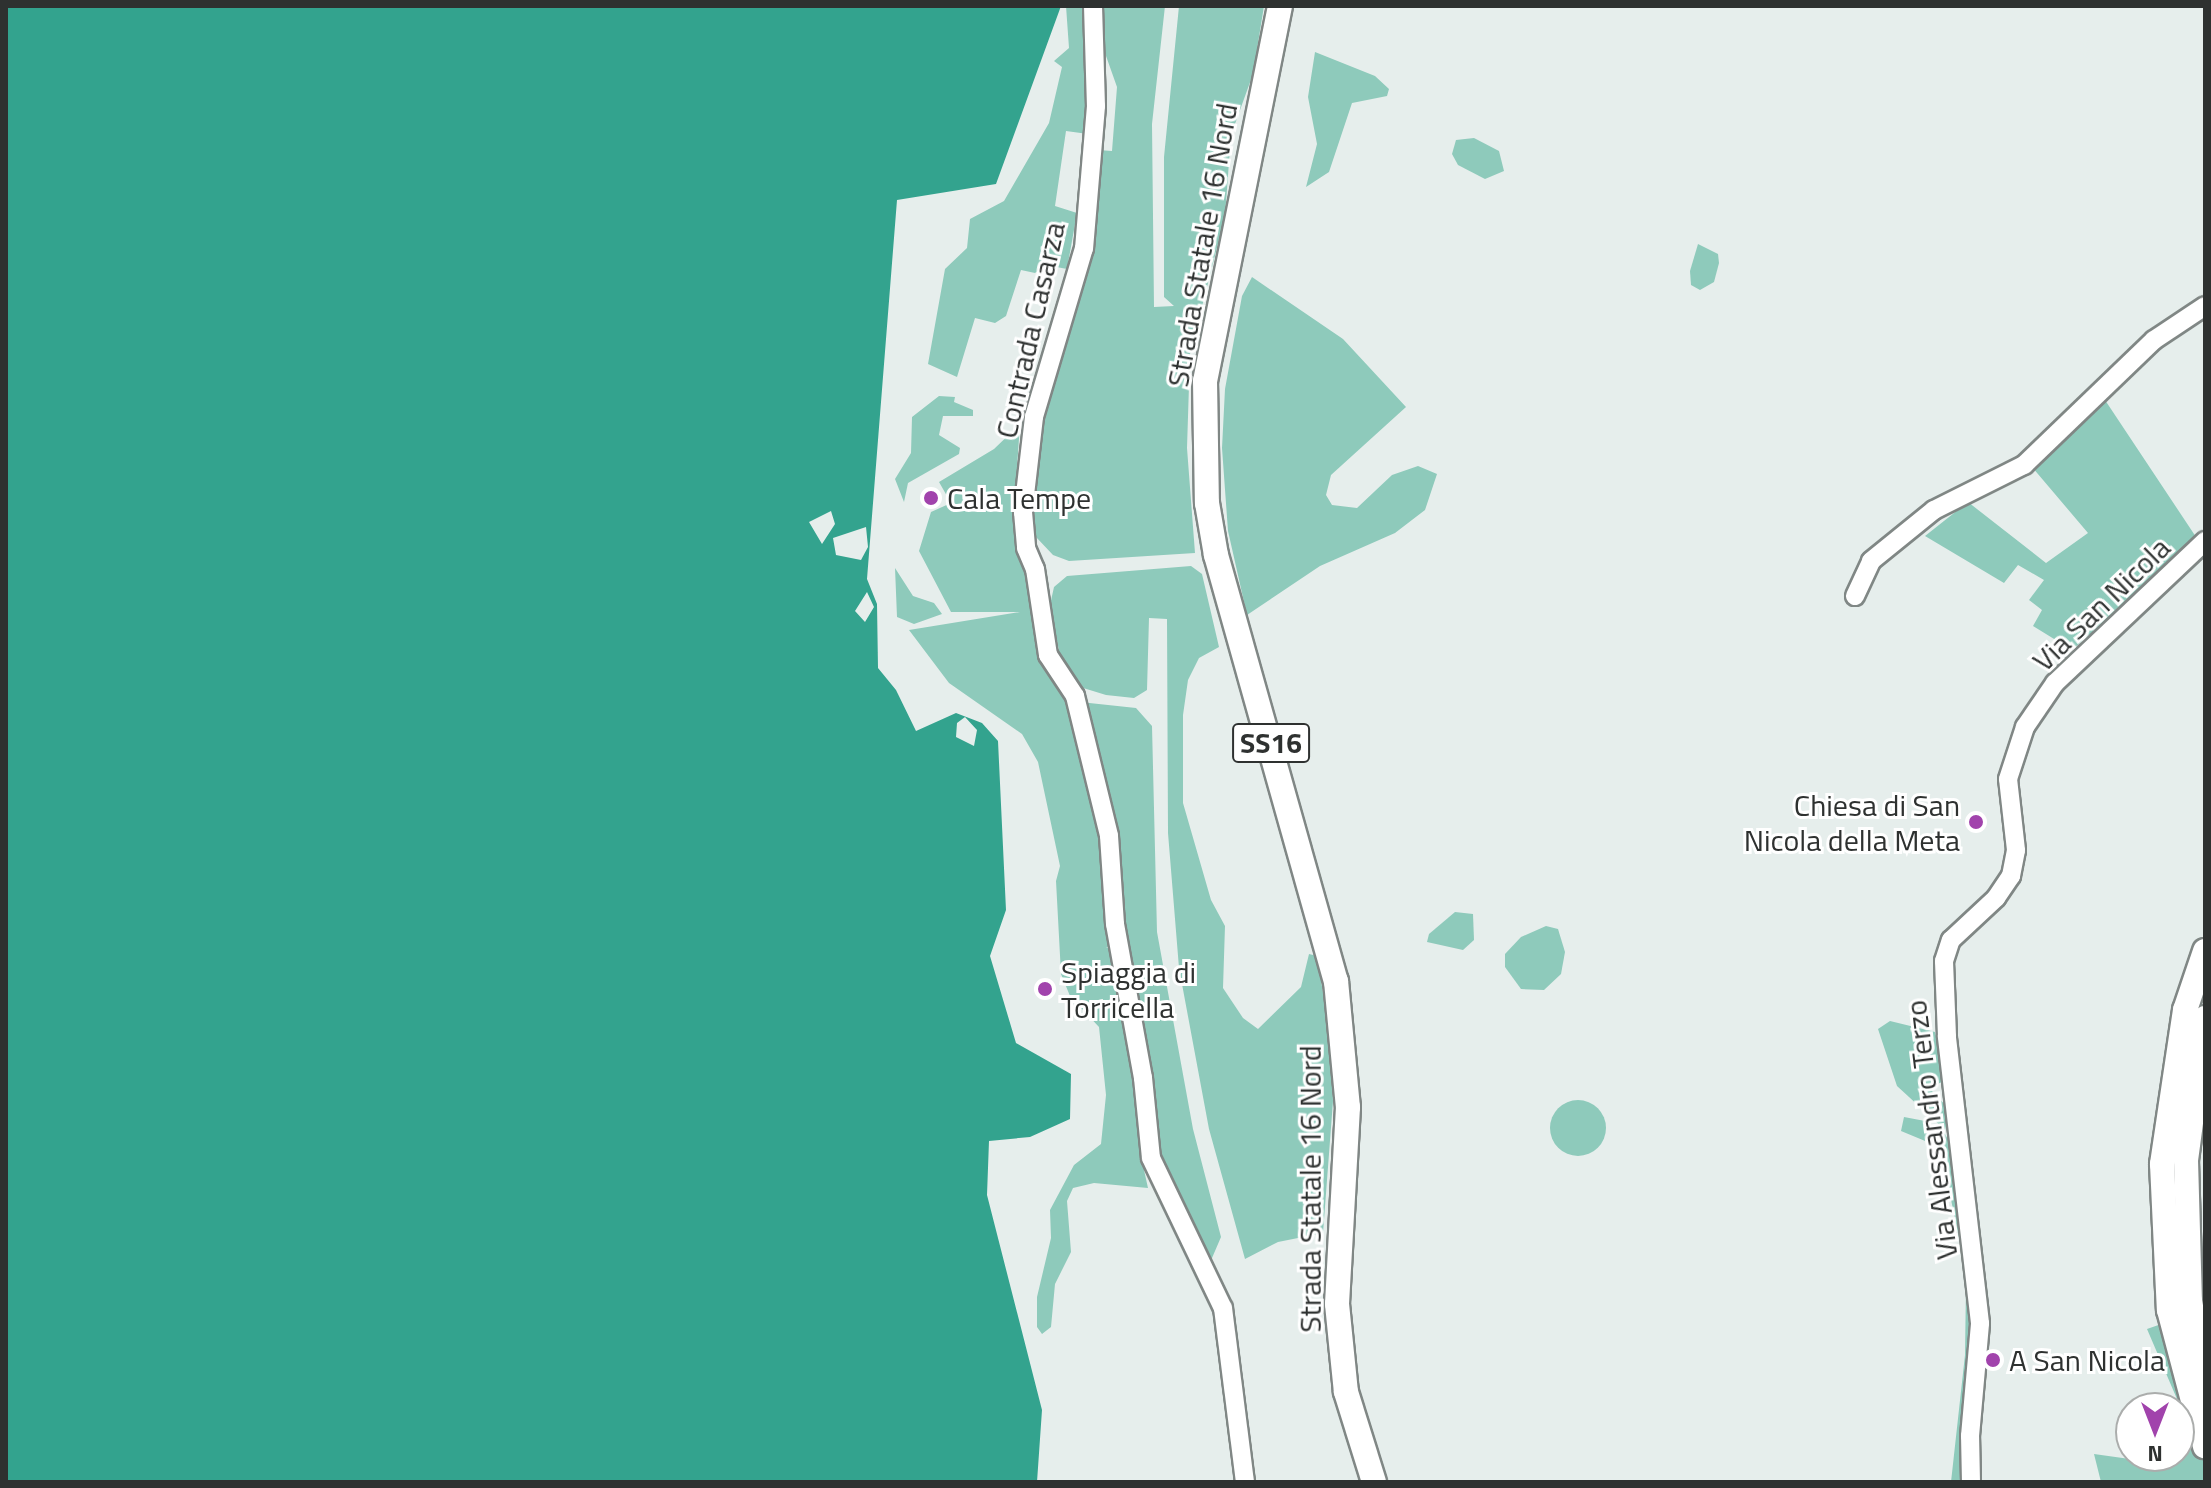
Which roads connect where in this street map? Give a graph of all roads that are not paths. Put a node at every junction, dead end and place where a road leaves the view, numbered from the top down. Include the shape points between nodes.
1 (1093, 6) edge
2 (1280, 6) edge
3 (2205, 306) edge
4 (2205, 541) edge
5 (1855, 596) dead end
6 (2008, 797) joint
7 (2205, 951) edge
8 (2205, 1018) edge
9 (2205, 1383) edge
10 (2205, 1446) edge
11 (1245, 1482) edge
12 (1374, 1482) edge
13 (1971, 1482) edge

1 - 11 street, Contrada Casarza via 1096,106 1084,248 1034,417 1023,512 1026,548 1035,569 1048,655 1075,696 1109,836 1115,924 1143,1078 1151,1158 1223,1308
2 - 12 main road, Strada Statale 16 Nord / SS16 via 1205,381 1207,503 1216,555 1336,981 1348,1107 1337,1304 1346,1392
3 - 5 street via 2154,340 2024,465 1934,510 1871,561
4 - 6 street, Via San Nicola via 2055,683 2017,745
6 - 13 street, Via Alessandro Terzo via 2016,850 2011,876 1996,898 1951,940 1942,979 1980,1323
7 - 10 main road via 2185,1010 2162,1164 2169,1310
8 - 9 main road via 2188,1132 2186,1233 2190,1301

